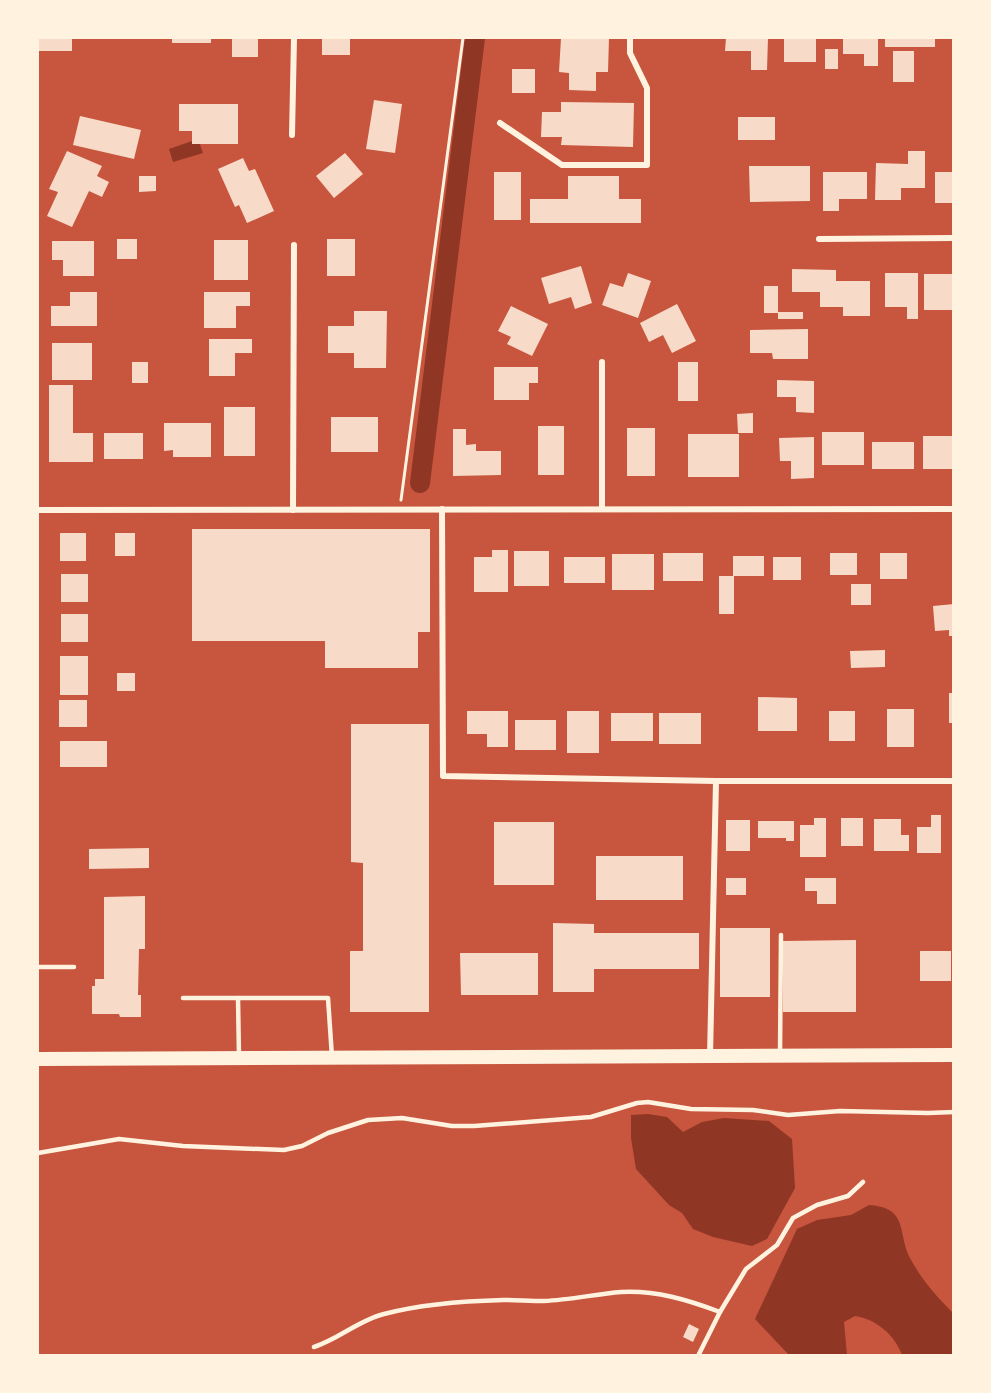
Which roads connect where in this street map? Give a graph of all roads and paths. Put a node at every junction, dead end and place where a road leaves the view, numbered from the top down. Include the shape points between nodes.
1 (294, 38) edge
2 (463, 38) edge
3 (630, 38) edge
4 (500, 123) dead end
5 (292, 135) dead end
6 (954, 238) edge
7 (819, 239) dead end
8 (294, 245) dead end
9 (602, 362) dead end
10 (442, 509) junction
11 (602, 509) junction
12 (954, 509) edge
13 (38, 510) edge
14 (293, 510) junction
15 (399, 510) junction
16 (716, 781) junction
17 (954, 781) edge
18 (781, 935) dead end
19 (38, 967) edge
20 (74, 967) dead end
21 (183, 998) dead end
22 (238, 998) junction
23 (954, 1055) edge
24 (710, 1056) junction
25 (780, 1056) junction
26 (239, 1058) junction
27 (332, 1058) junction
28 (38, 1059) edge
29 (954, 1112) edge
30 (38, 1153) edge
31 (863, 1182) dead end
32 (720, 1312) junction
33 (314, 1347) dead end
34 (698, 1356) edge

1 - 5 street
2 - 15 path
3 - 4 street via 630,53 646,88 647,165 562,165
6 - 7 street
8 - 14 street
9 - 11 street
10 - 11 street
10 - 15 street
10 - 16 street via 443,776
11 - 12 street
13 - 14 street
14 - 15 street
16 - 17 street
16 - 24 street
18 - 25 lane
19 - 20 lane
21 - 22 lane
22 - 26 lane
22 - 27 lane via 328,998
23 - 25 main road
24 - 25 main road
24 - 27 main road
26 - 27 main road
26 - 28 main road
29 - 30 lane via 840,1111 788,1115 648,1102 591,1116 474,1126 402,1118 368,1120 284,1150 119,1139
31 - 32 lane via 848,1196 793,1218 777,1245 746,1269
32 - 33 lane via 686,1300 623,1292 457,1303 382,1314
32 - 34 lane

